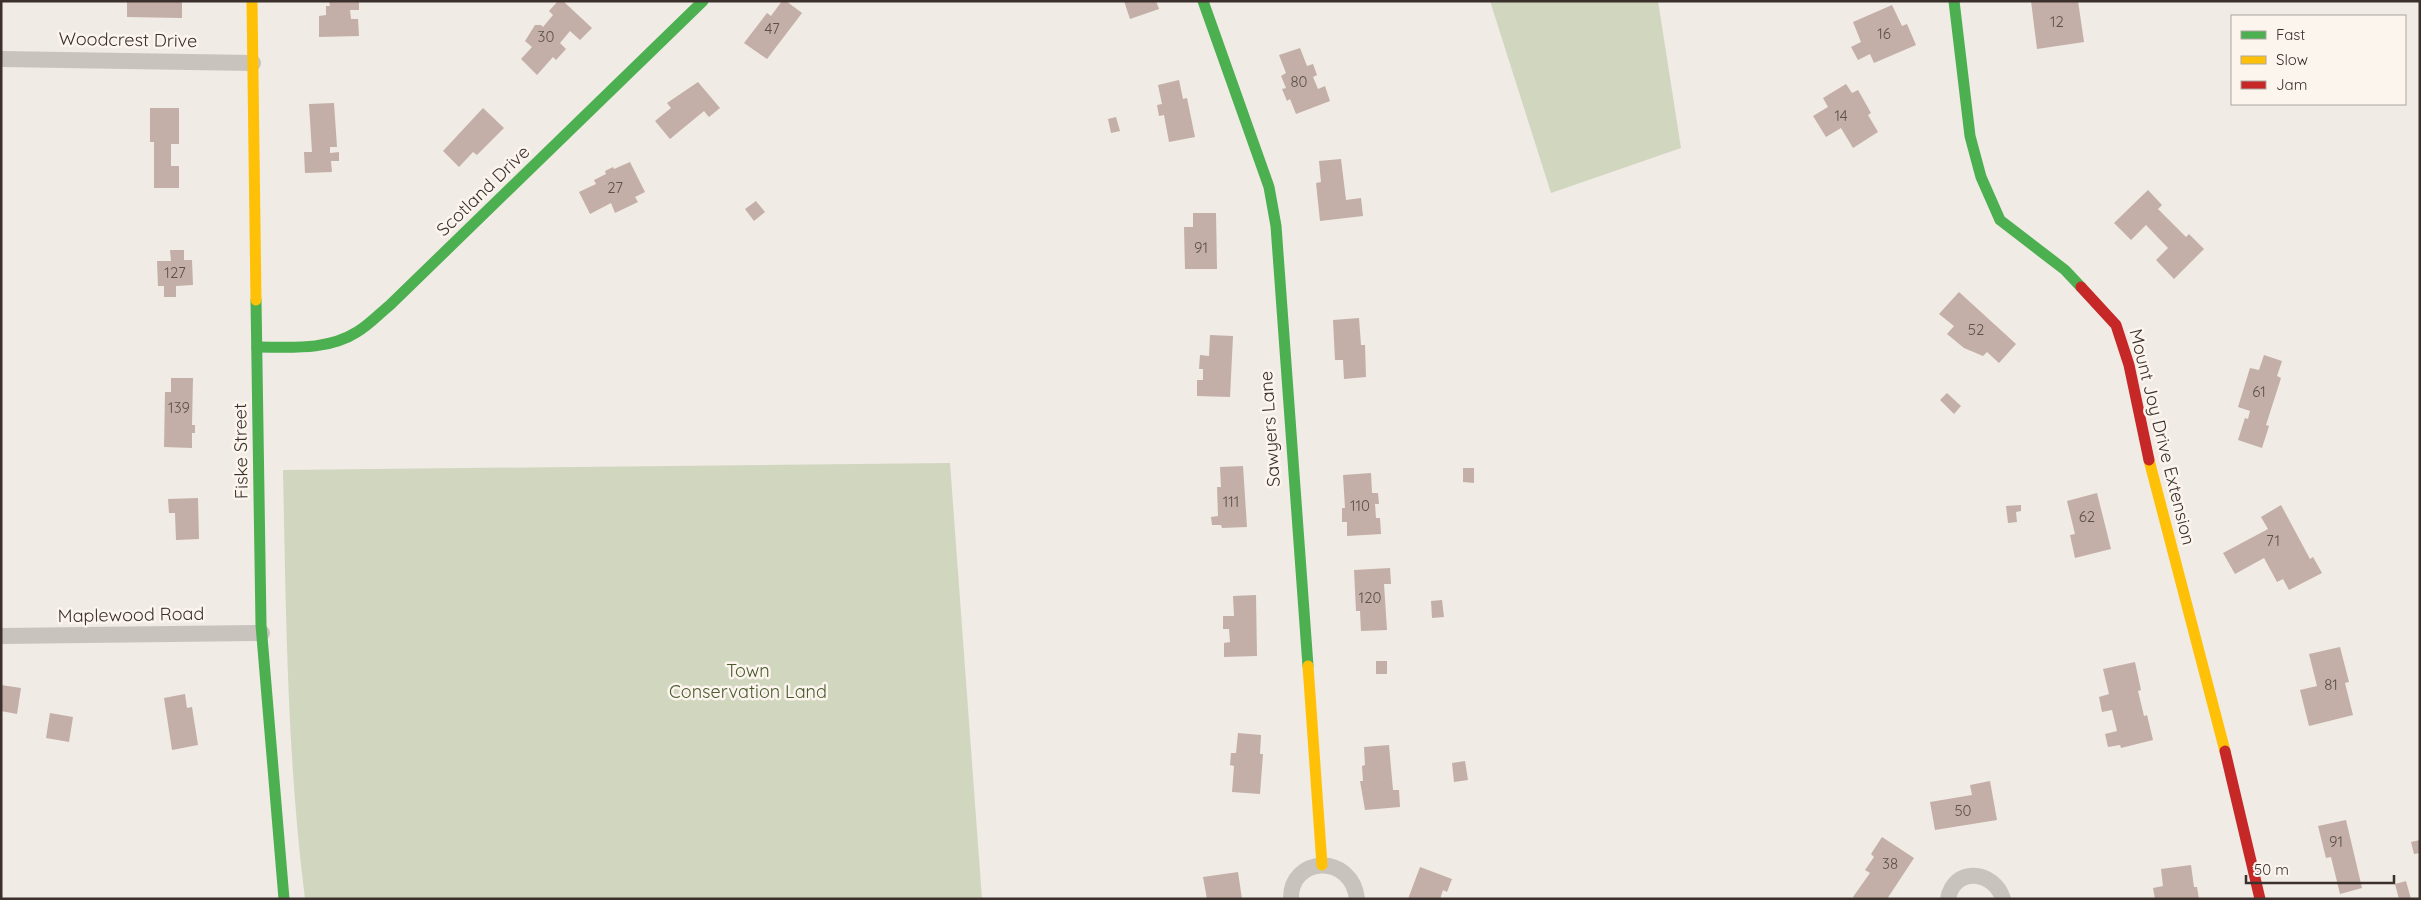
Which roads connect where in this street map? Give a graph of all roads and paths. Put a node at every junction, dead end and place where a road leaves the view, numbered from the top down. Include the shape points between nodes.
1 (252, 1) edge
2 (703, 1) edge
3 (1203, 1) edge
4 (1954, 1) edge
5 (1, 58) edge
6 (253, 63) junction
7 (257, 346) junction
8 (262, 633) junction
9 (1, 636) edge
10 (1322, 865) junction
11 (284, 899) edge
12 (1291, 899) edge
13 (1357, 899) edge
14 (1948, 899) edge
15 (2003, 899) edge
16 (2260, 899) edge

1 - 6 street, Fiske Street
2 - 7 street, Scotland Drive via 390,305 356,333 330,343 304,347
3 - 10 street, Sawyers Lane via 1269,187 1276,226
4 - 16 street, Mount Joy Drive Extension via 1970,136 1981,177 2000,220 2065,270 2116,325 2129,365 2142,434 2214,705
5 - 6 street, Woodcrest Drive
6 - 7 street, Fiske Street
7 - 8 street, Fiske Street
8 - 9 street, Maplewood Road
8 - 11 street, Fiske Street
10 - 12 street via 1301,873 1294,882
10 - 13 street via 1332,866 1350,878
14 - 15 street via 1959,880 1977,875 1995,883

